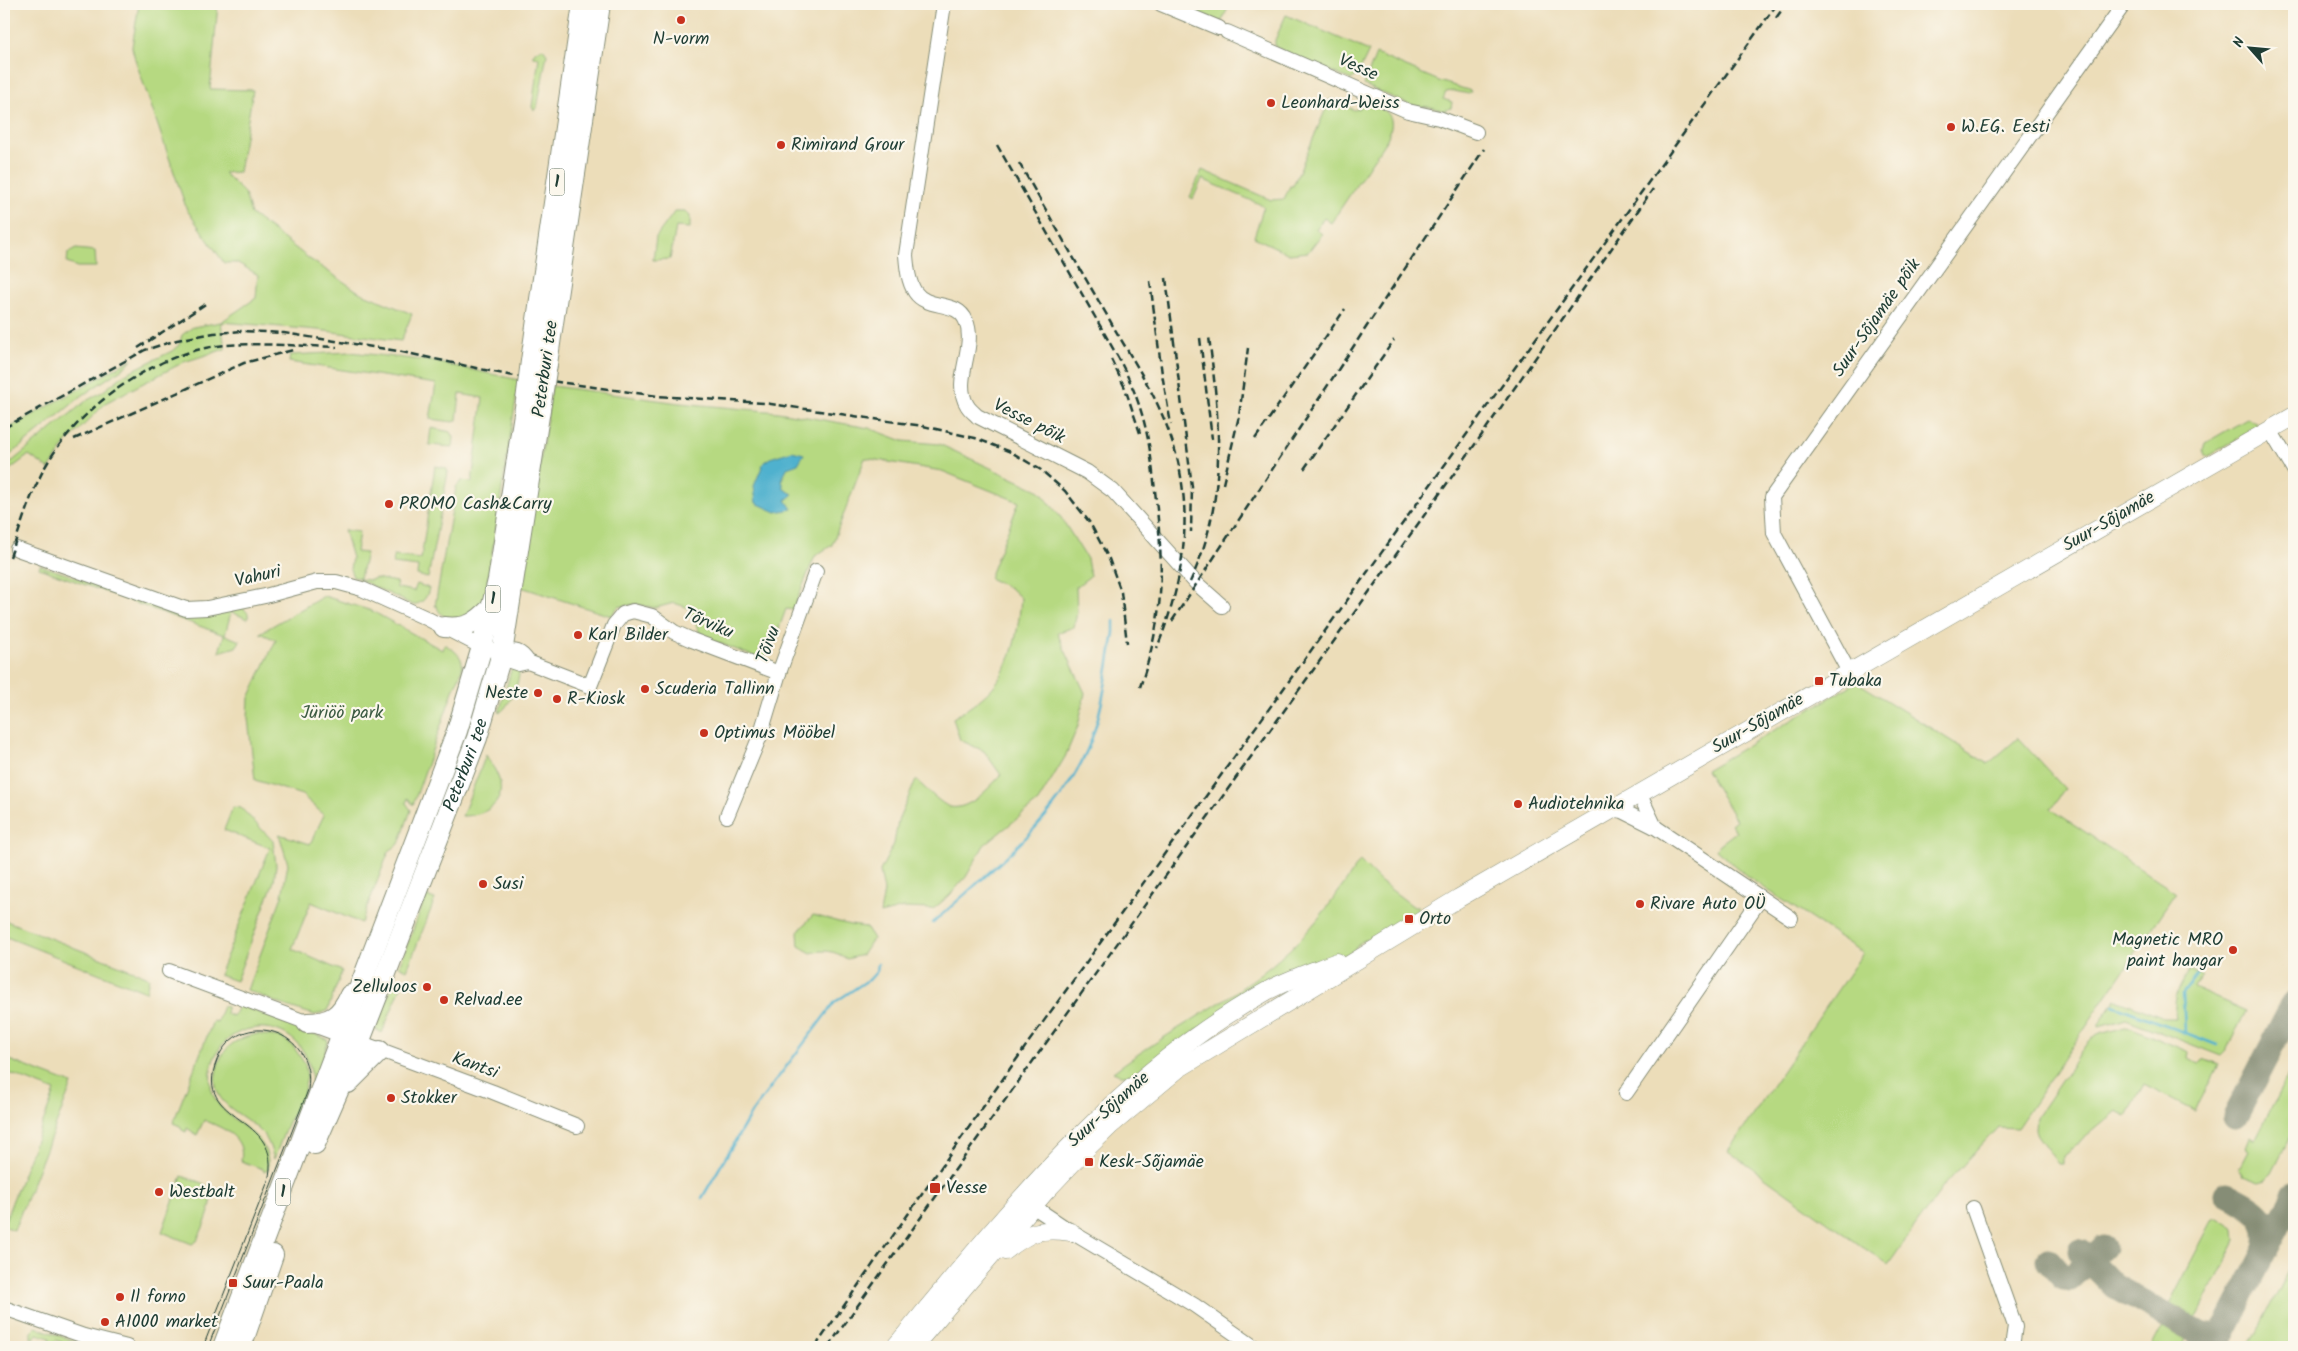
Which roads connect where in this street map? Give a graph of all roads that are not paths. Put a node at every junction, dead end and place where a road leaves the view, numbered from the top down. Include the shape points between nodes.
1 (583, 4) edge
2 (600, 4) edge
3 (944, 4) edge
4 (1161, 4) edge
5 (2124, 4) edge
6 (1476, 132) dead end
7 (539, 362) junction
8 (533, 402) junction
9 (2294, 416) edge
10 (2270, 430) junction
11 (2294, 470) edge
12 (17, 549) dead end
13 (816, 571) dead end
14 (1222, 606) dead end
15 (491, 608) junction
16 (624, 614) joint
17 (444, 627) junction
18 (482, 647) junction
19 (502, 653) junction
20 (1849, 672) junction
21 (779, 673) junction
22 (1639, 793) junction
23 (1612, 809) junction
24 (727, 816) dead end
25 (1655, 827) junction
26 (1761, 898) junction
27 (1791, 918) dead end
28 (1379, 945) junction
29 (372, 956) junction
30 (169, 971) dead end
31 (1282, 984) junction
32 (1292, 1000) junction
33 (307, 1023) junction
34 (351, 1040) junction
35 (380, 1051) junction
36 (1626, 1093) dead end
37 (332, 1102) junction
38 (578, 1126) dead end
39 (1026, 1202) junction
40 (1973, 1208) dead end
41 (1071, 1232) junction
42 (982, 1266) junction
43 (4, 1308) edge
44 (126, 1347) edge
45 (223, 1347) edge
46 (241, 1347) edge
47 (895, 1347) edge
48 (912, 1347) edge
49 (1254, 1347) edge
50 (2012, 1347) edge

1 - 7 highway, Peterburi tee / 1
2 - 7 highway, Peterburi tee / 1
3 - 14 street, Vesse põik via 906,255 908,276 915,293 926,303 953,307 965,319 969,331 962,389 966,404 977,416 1087,472 1113,491 1196,584
4 - 6 street, Vesse via 1408,111
5 - 20 street, Suur-Sõjamäe põik via 1772,497 1774,533
7 - 8 highway, Peterburi tee / 1, bridge
8 - 15 highway, Peterburi tee / 1
8 - 19 highway, Peterburi tee / 1
9 - 10 main road, Suur-Sõjamäe
10 - 11 street
10 - 20 main road, Suur-Sõjamäe
12 - 17 street, Vahuri via 186,609 207,608 327,581 362,589
13 - 21 street, Tõivu
15 - 17 highway via 475,624
15 - 18 highway, Peterburi tee / 1
16 - 19 street, Vahuri via 614,625 590,686 528,662 510,661
16 - 21 street, Tõrviku via 642,612 674,632
17 - 18 street, Vahuri
18 - 19 street, Vahuri
18 - 29 highway, Peterburi tee / 1 via 457,731
19 - 34 highway, Peterburi tee / 1 via 477,738
20 - 22 main road, Suur-Sõjamäe
21 - 24 street, Tõivu via 760,736
22 - 23 main road, Suur-Sõjamäe
22 - 25 street
23 - 25 street
23 - 28 main road, Suur-Sõjamäe
25 - 26 street
26 - 27 street
26 - 36 street
28 - 31 main road, Suur-Sõjamäe
28 - 32 main road, Suur-Sõjamäe
29 - 33 highway via 343,1010 325,1021
29 - 34 highway, Peterburi tee / 1
30 - 33 street, Kantsi
31 - 32 main road
31 - 39 main road, Suur-Sõjamäe via 1187,1041 1068,1146
32 - 39 main road, Suur-Sõjamäe via 1178,1069
33 - 34 street, Kantsi
34 - 35 street, Kantsi
34 - 37 highway, Peterburi tee / 1
34 - 45 highway, Peterburi tee / 1
35 - 37 highway
35 - 38 street, Kantsi
37 - 46 highway, Peterburi tee / 1 via 297,1189
39 - 41 street
39 - 42 main road, Suur-Sõjamäe
39 - 47 main road, Suur-Sõjamäe
40 - 50 street via 2015,1326
41 - 42 main road via 1036,1231
41 - 49 street via 1194,1305
42 - 48 main road, Suur-Sõjamäe
43 - 44 street

